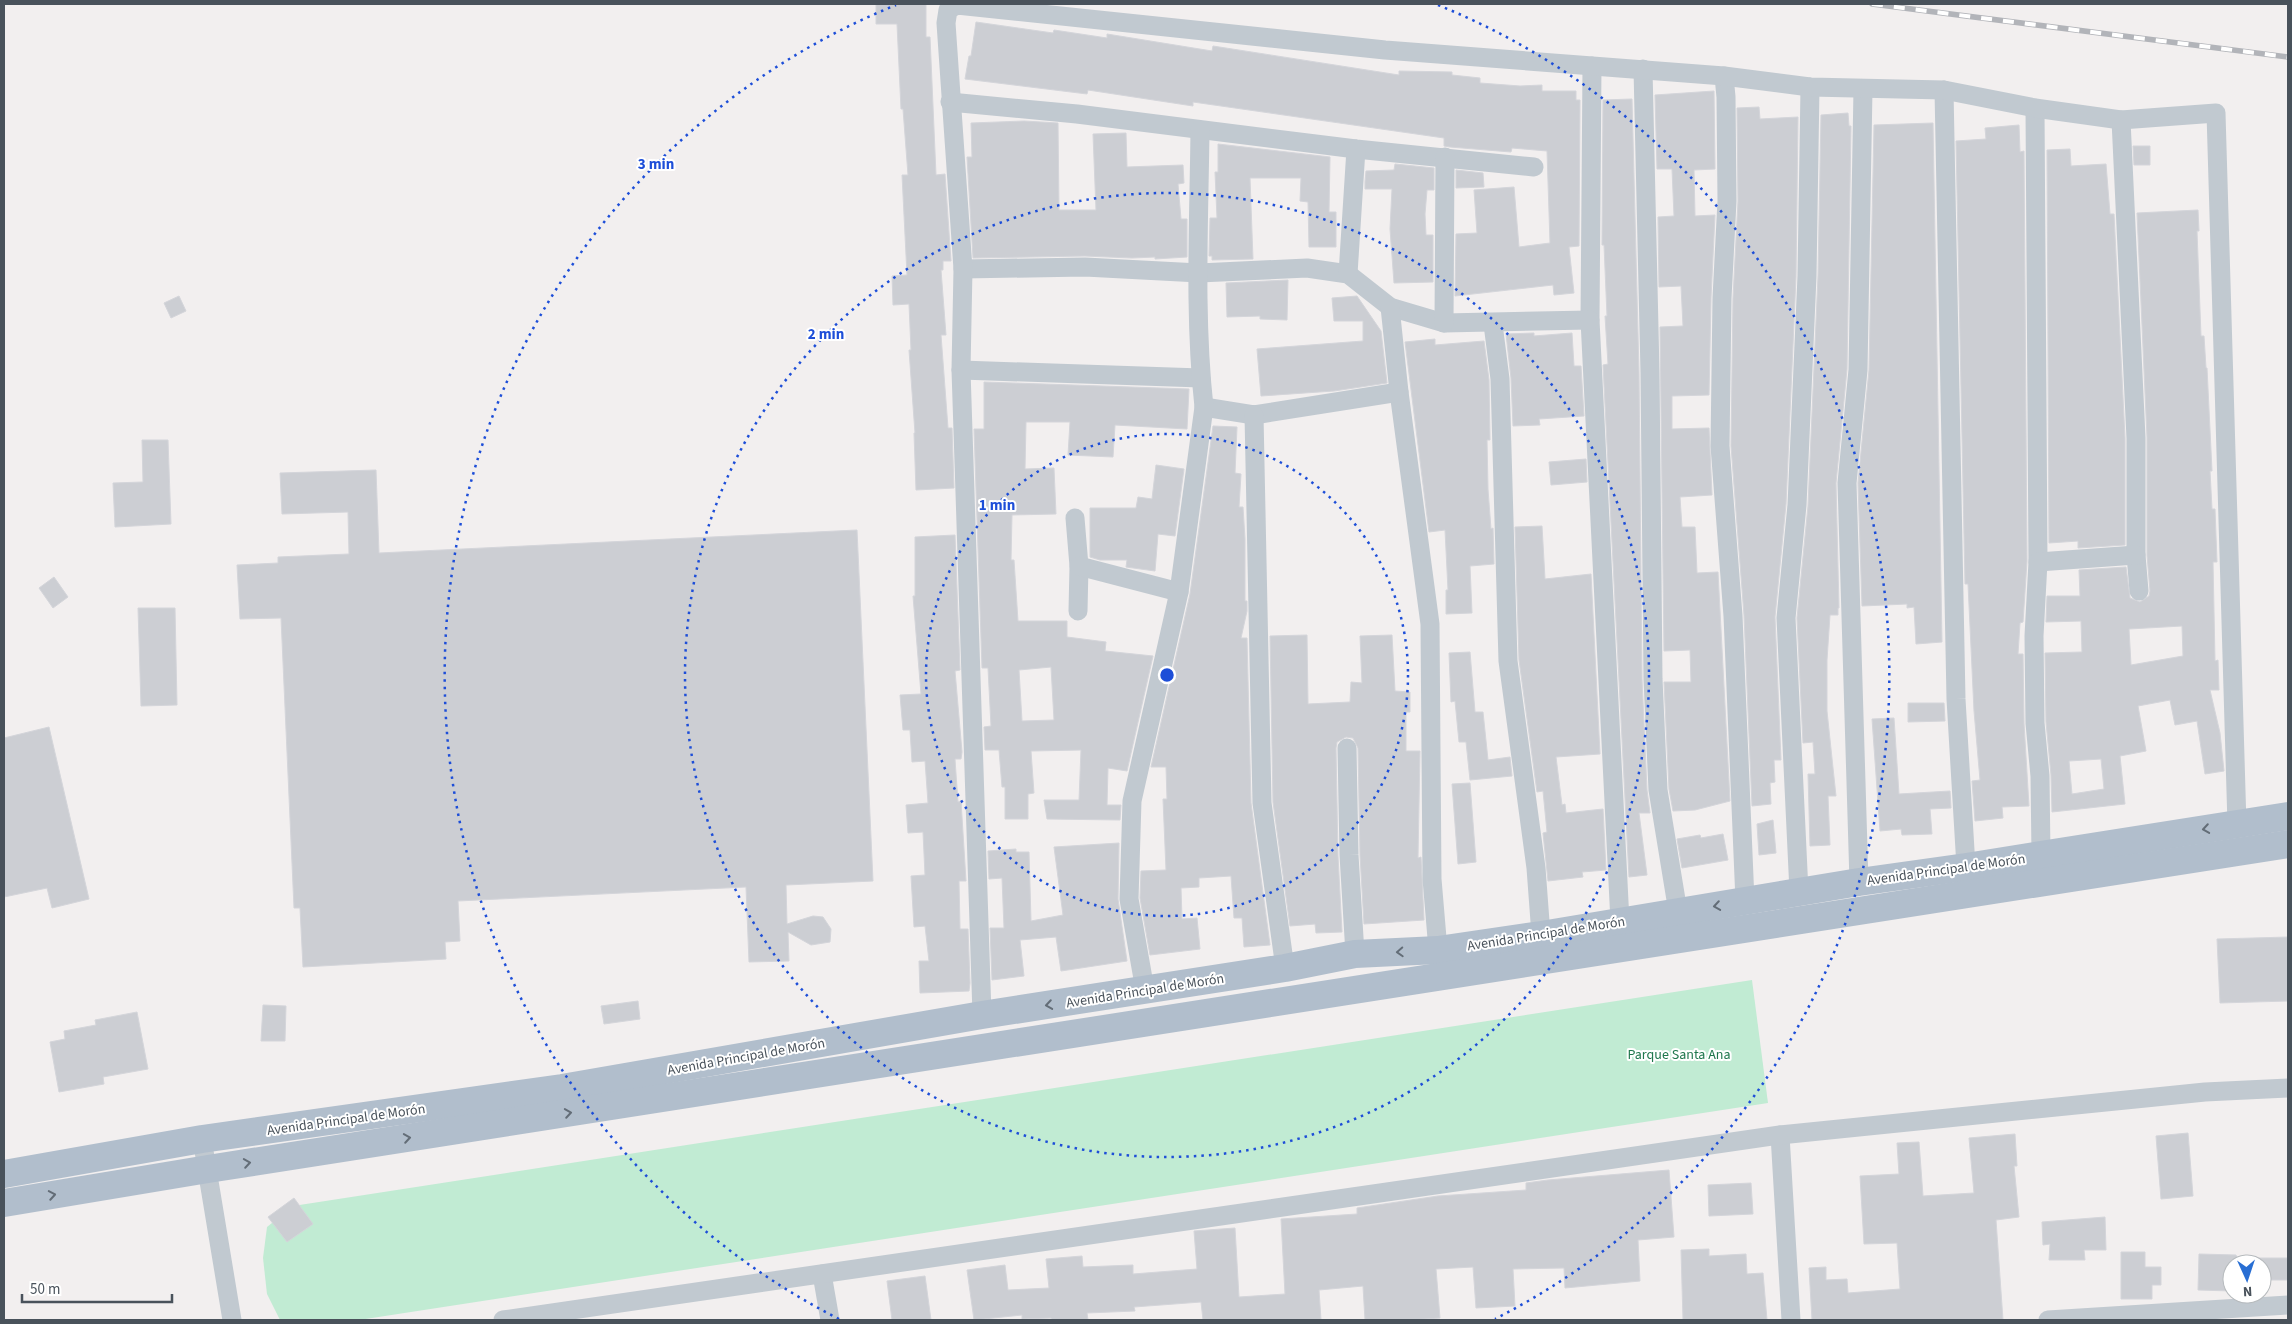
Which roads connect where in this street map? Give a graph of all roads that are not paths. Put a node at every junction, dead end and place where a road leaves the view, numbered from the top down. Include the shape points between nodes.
1 (1592, 66) junction
2 (1644, 69) junction
3 (1724, 76) junction
4 (1810, 87) junction
5 (1863, 89) junction
6 (1944, 90) junction
7 (950, 102) junction
8 (2035, 108) junction
9 (2121, 120) junction
10 (1200, 130) junction
11 (1356, 149) junction
12 (1446, 157) junction
13 (1534, 168) dead end
14 (963, 269) junction
15 (1199, 273) junction
16 (1348, 274) junction
17 (1390, 307) junction
18 (1590, 320) junction
19 (1444, 323) junction
20 (1494, 324) junction
21 (961, 370) junction
22 (1201, 378) junction
23 (1399, 392) junction
24 (1204, 407) junction
25 (1254, 415) junction
26 (1075, 518) dead end
27 (2136, 555) junction
28 (2038, 562) junction
29 (1079, 566) junction
30 (2139, 591) dead end
31 (1179, 592) junction
32 (1078, 611) dead end
33 (1347, 748) dead end
34 (2288, 816) edge
35 (2236, 825) junction
36 (2288, 844) edge
37 (2041, 855) junction
38 (1966, 867) junction
39 (1859, 882) junction
40 (1799, 892) junction
41 (1745, 901) junction
42 (1678, 912) junction
43 (1620, 922) junction
44 (1541, 935) junction
45 (1438, 950) junction
46 (1355, 954) junction
47 (1285, 968) junction
48 (1144, 990) junction
49 (982, 1015) junction
50 (2288, 1088) edge
51 (1780, 1135) junction
52 (202, 1139) junction
53 (208, 1169) junction
54 (4, 1174) edge
55 (4, 1203) edge
56 (822, 1274) junction
57 (2288, 1305) edge
58 (232, 1320) edge
59 (503, 1320) edge
60 (830, 1320) edge
61 (1790, 1320) edge
62 (2048, 1320) edge

1 - 2 street
1 - 7 street via 1385,50 957,5 948,10 946,22
1 - 18 street
2 - 3 street
2 - 42 street via 1653,689 1658,790
3 - 4 street
3 - 41 street via 1727,201 1720,446 1732,616
4 - 5 street
4 - 40 street via 1808,276 1797,505 1786,618
5 - 6 street
5 - 39 street via 1858,370 1847,483
6 - 8 street
6 - 38 street via 1956,699
7 - 10 street
7 - 14 street
8 - 9 street
8 - 28 street
9 - 27 street via 2136,438
9 - 35 street via 2216,113
10 - 11 street
10 - 15 street
11 - 12 street
11 - 16 street
12 - 13 street
12 - 19 street
14 - 15 street via 1084,267
14 - 21 street
15 - 16 street via 1307,268
15 - 22 street
16 - 17 street
17 - 19 street
17 - 23 street
18 - 20 street
18 - 43 street
19 - 20 street
20 - 44 street via 1500,379 1508,661 1536,868
21 - 22 street
21 - 49 street
22 - 24 street
23 - 25 street
23 - 45 street via 1430,624 1432,879
24 - 25 street
24 - 31 street
25 - 47 street via 1262,803
26 - 29 street
27 - 28 street
27 - 30 street
28 - 37 street via 2034,724 2040,776
29 - 31 street
29 - 32 street
31 - 48 street via 1132,801 1129,899
33 - 46 street
34 - 35 main road, Avenida Principal de Morón
35 -> 37 main road, Avenida Principal de Morón
53 -> 36 main road, Avenida Principal de Morón
37 - 38 main road, Avenida Principal de Morón
38 - 39 main road, Avenida Principal de Morón
39 - 40 main road, Avenida Principal de Morón
40 - 41 main road, Avenida Principal de Morón
41 -> 42 main road, Avenida Principal de Morón
42 - 43 main road, Avenida Principal de Morón
43 - 44 main road, Avenida Principal de Morón
44 - 45 main road, Avenida Principal de Morón
45 -> 46 main road, Avenida Principal de Morón
46 - 47 main road, Avenida Principal de Morón
47 - 48 main road, Avenida Principal de Morón
48 -> 49 main road, Avenida Principal de Morón
49 - 52 main road, Avenida Principal de Morón via 562,1088
50 - 51 street via 2205,1092
51 - 56 street
51 - 61 street
52 - 53 street
52 - 54 main road, Avenida Principal de Morón
55 -> 53 main road, Avenida Principal de Morón
53 - 58 street
56 - 59 street
56 - 60 street
57 - 62 street

